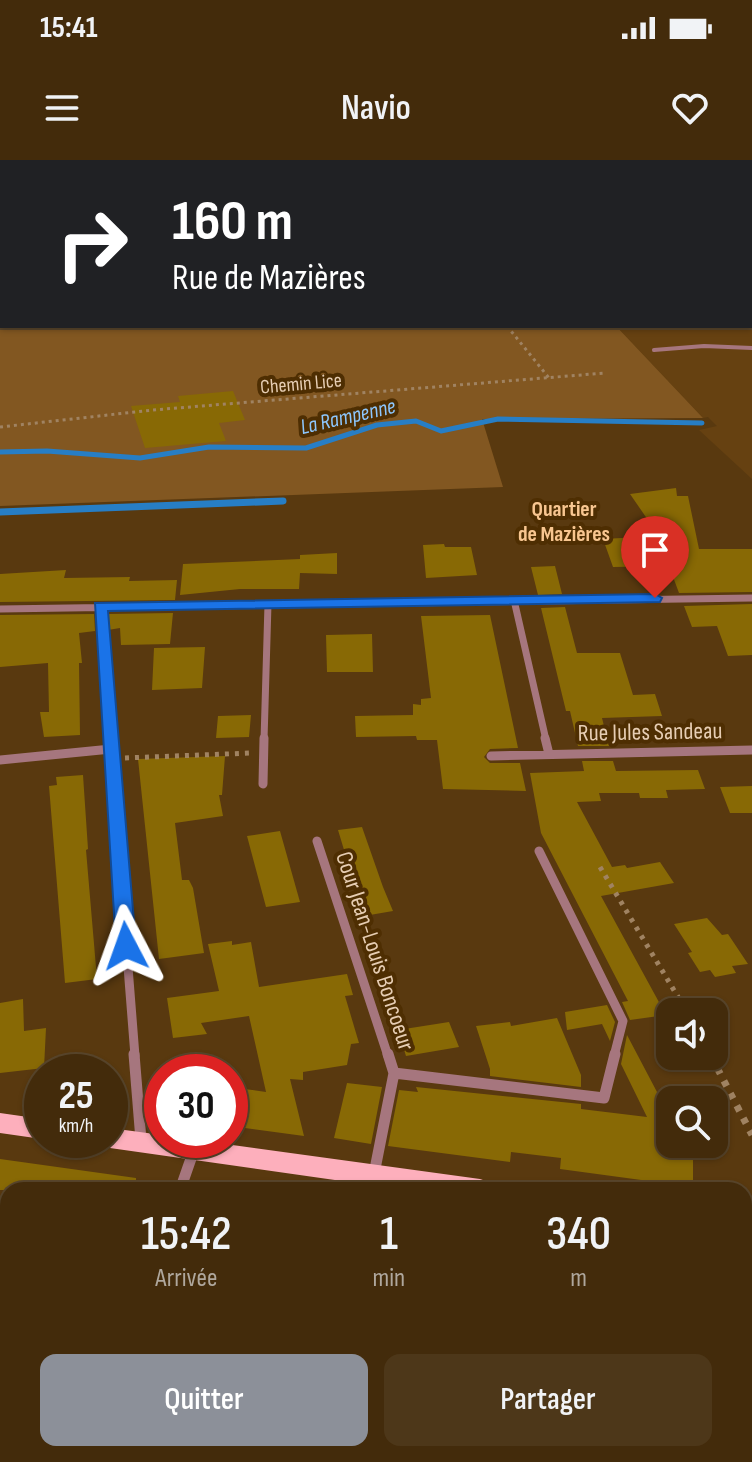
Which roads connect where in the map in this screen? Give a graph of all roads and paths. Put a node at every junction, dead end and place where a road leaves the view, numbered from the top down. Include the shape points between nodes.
1 (509, 328) edge
2 (752, 348) edge
3 (654, 350) dead end
4 (605, 373) dead end
5 (549, 378) junction
6 (0, 427) edge
7 (752, 598) edge
8 (514, 600) junction
9 (268, 604) junction
10 (100, 606) junction
11 (0, 609) edge
12 (752, 750) edge
13 (263, 753) junction
14 (111, 754) junction
15 (549, 754) junction
16 (491, 756) dead end
17 (0, 760) edge
18 (263, 784) dead end
19 (317, 841) dead end
20 (539, 851) dead end
21 (600, 867) dead end
22 (679, 998) edge
23 (718, 1070) edge
24 (394, 1073) junction
25 (0, 1123) edge
26 (24, 1126) edge
27 (752, 1135) edge
28 (128, 1140) edge
29 (142, 1142) joint
30 (191, 1158) edge
31 (248, 1158) edge
32 (374, 1175) junction
33 (183, 1182) edge
34 (423, 1182) edge

1 - 5 path
2 - 3 lane
4 - 5 path, Chemin Lice
5 - 6 path, Chemin Lice
7 - 8 street
8 - 9 street
8 - 15 street, Rue Jules Sandeau
9 - 10 street
9 - 13 street
10 - 11 street
10 - 14 street
12 - 15 street, Rue Jules Sandeau
13 - 14 path
13 - 18 street
14 - 17 street
14 - 29 street
15 - 16 street, Rue Jules Sandeau
19 - 24 street, Cour Jean-Louis Boncoeur
20 - 24 street, Cour Jean-Louis Boncoeur via 623,1021 604,1098
21 - 22 path
23 - 27 path
24 - 32 street, Cour Jean-Louis Boncoeur
25 - 26 main road
28 - 29 main road
30 - 33 street
31 - 32 main road
32 - 34 main road

